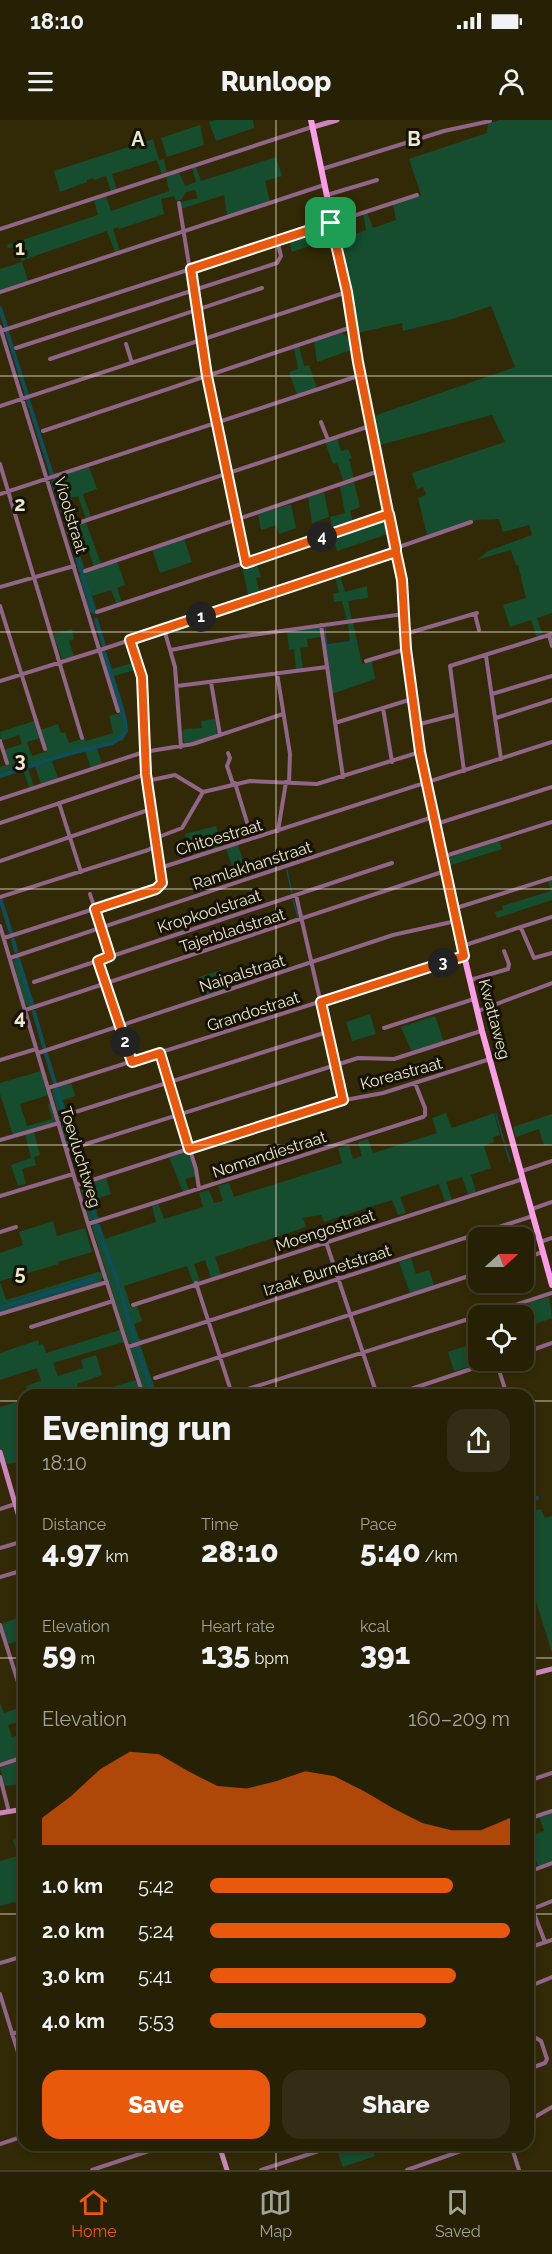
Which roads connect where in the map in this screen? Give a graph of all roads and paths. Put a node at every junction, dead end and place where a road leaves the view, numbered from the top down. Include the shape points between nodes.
1 (337, 120) edge
2 (490, 121) edge
3 (312, 123) edge
4 (321, 169) junction
5 (377, 180) dead end
6 (324, 184) junction
7 (327, 195) junction
8 (417, 195) dead end
9 (179, 204) dead end
10 (331, 223) junction
11 (0, 230) edge
12 (185, 231) junction
13 (277, 240) junction
14 (191, 269) junction
15 (262, 288) dead end
16 (194, 289) junction
17 (0, 292) edge
18 (347, 292) junction
19 (197, 310) junction
20 (352, 327) junction
21 (0, 328) edge
22 (202, 340) junction
23 (126, 344) dead end
24 (16, 348) dead end
25 (51, 359) dead end
26 (132, 363) junction
27 (361, 375) junction
28 (207, 376) junction
29 (22, 399) junction
30 (0, 406) edge
31 (218, 422) junction
32 (321, 422) dead end
33 (370, 426) junction
34 (44, 431) dead end
35 (328, 440) junction
36 (0, 464) edge
37 (380, 471) junction
38 (228, 473) junction
39 (48, 479) junction
40 (8, 491) junction
41 (0, 494) edge
42 (389, 514) junction
43 (237, 520) junction
44 (471, 522) dead end
45 (69, 526) dead end
46 (396, 550) junction
47 (246, 563) junction
48 (74, 566) junction
49 (85, 571) dead end
50 (34, 577) junction
51 (0, 587) edge
52 (0, 606) edge
53 (97, 612) dead end
54 (404, 614) junction
55 (321, 625) junction
56 (165, 629) junction
57 (479, 630) dead end
58 (405, 634) junction
59 (550, 634) edge
60 (130, 640) junction
61 (552, 646) edge
62 (406, 649) junction
63 (100, 650) junction
64 (171, 650) junction
65 (486, 656) junction
66 (366, 661) dead end
67 (60, 662) junction
68 (327, 667) junction
69 (21, 674) junction
70 (277, 674) junction
71 (552, 676) edge
72 (0, 681) edge
73 (211, 682) junction
74 (177, 686) junction
75 (492, 694) junction
76 (413, 699) junction
77 (552, 700) edge
78 (383, 708) junction
79 (118, 711) dead end
80 (283, 714) junction
81 (455, 715) junction
82 (496, 718) junction
83 (335, 723) junction
84 (416, 725) junction
85 (220, 735) junction
86 (82, 738) dead end
87 (0, 741) edge
88 (552, 742) edge
89 (181, 747) junction
90 (45, 749) dead end
91 (144, 752) junction
92 (420, 752) junction
93 (228, 753) dead end
94 (501, 759) junction
95 (392, 762) junction
96 (7, 763) dead end
97 (464, 771) junction
98 (146, 774) junction
99 (344, 777) junction
100 (147, 781) junction
101 (287, 782) junction
102 (426, 782) junction
103 (234, 783) junction
104 (552, 787) edge
105 (203, 792) junction
106 (0, 799) edge
107 (59, 803) junction
108 (151, 809) junction
109 (434, 816) junction
110 (552, 822) edge
111 (0, 823) edge
112 (435, 824) junction
113 (278, 831) junction
114 (250, 832) dead end
115 (69, 837) junction
116 (156, 838) junction
117 (157, 845) junction
118 (442, 857) junction
119 (0, 861) edge
120 (392, 863) dead end
121 (159, 868) junction
122 (445, 871) junction
123 (81, 872) junction
124 (552, 878) edge
125 (90, 894) dead end
126 (296, 895) junction
127 (0, 897) edge
128 (95, 909) junction
129 (453, 909) junction
130 (552, 917) edge
131 (301, 920) junction
132 (456, 921) junction
133 (0, 926) edge
134 (100, 928) junction
135 (521, 928) junction
136 (4, 938) junction
137 (462, 946) junction
138 (504, 951) dead end
139 (552, 953) edge
140 (110, 956) junction
141 (464, 956) junction
142 (10, 958) junction
143 (98, 961) junction
144 (311, 963) junction
145 (470, 980) junction
146 (34, 982) dead end
147 (552, 982) edge
148 (106, 984) junction
149 (474, 999) junction
150 (321, 1002) junction
151 (25, 1010) junction
152 (477, 1011) junction
153 (120, 1027) junction
154 (384, 1028) dead end
155 (482, 1031) junction
156 (327, 1032) junction
157 (37, 1051) junction
158 (160, 1053) junction
159 (491, 1059) junction
160 (0, 1060) edge
161 (132, 1062) junction
162 (335, 1065) junction
163 (168, 1083) junction
164 (415, 1083) junction
165 (48, 1088) junction
166 (343, 1100) junction
167 (69, 1114) dead end
168 (178, 1115) junction
169 (59, 1124) junction
170 (0, 1140) edge
171 (189, 1149) junction
172 (67, 1150) junction
173 (552, 1161) edge
174 (74, 1174) junction
175 (523, 1175) junction
176 (77, 1185) junction
177 (199, 1189) junction
178 (0, 1196) edge
179 (552, 1202) edge
180 (533, 1213) junction
181 (88, 1224) junction
182 (16, 1227) dead end
183 (0, 1232) edge
184 (552, 1238) edge
185 (326, 1242) junction
186 (540, 1242) junction
187 (552, 1253) edge
188 (543, 1254) junction
189 (534, 1256) edge
190 (468, 1276) edge
191 (339, 1279) junction
192 (107, 1282) junction
193 (196, 1283) junction
194 (552, 1285) edge
195 (552, 1293) edge
196 (113, 1301) junction
197 (132, 1305) dead end
198 (514, 1305) edge
199 (0, 1314) edge
200 (349, 1314) junction
201 (468, 1320) edge
202 (208, 1321) junction
203 (31, 1327) dead end
204 (552, 1343) edge
205 (128, 1347) junction
206 (534, 1349) edge
207 (362, 1354) junction
208 (220, 1357) junction
209 (468, 1370) edge
210 (500, 1371) edge
211 (155, 1378) dead end
212 (141, 1389) edge
213 (230, 1389) edge
214 (251, 1389) edge
215 (375, 1389) edge
216 (411, 1389) edge
217 (505, 1389) edge
218 (0, 1452) edge
219 (15, 1504) junction
220 (0, 1509) edge
221 (18, 1514) edge
222 (18, 1542) edge
223 (0, 1548) edge
224 (18, 1572) edge
225 (0, 1577) edge
226 (0, 1625) edge
227 (552, 1669) edge
228 (534, 1674) edge
229 (18, 1682) edge
230 (18, 1759) edge
231 (0, 1765) edge
232 (552, 1773) edge
233 (0, 1777) edge
234 (534, 1779) edge
235 (18, 1810) edge
236 (552, 1811) edge
237 (9, 1812) junction
238 (0, 1813) edge
239 (534, 1817) edge
240 (552, 1863) edge
241 (534, 1870) edge
242 (552, 1901) edge
243 (534, 1908) edge
244 (534, 1914) edge
245 (552, 1940) edge
246 (545, 1942) junction
247 (534, 1946) edge
248 (18, 1958) edge
249 (0, 1963) edge
250 (552, 1977) edge
251 (534, 1984) edge
252 (0, 1994) edge
253 (18, 2032) edge
254 (12, 2034) junction
255 (534, 2039) edge
256 (18, 2053) edge
257 (534, 2067) edge
258 (552, 2107) edge
259 (534, 2118) edge
260 (18, 2138) edge
261 (0, 2144) edge
262 (149, 2151) edge
263 (221, 2151) edge
264 (319, 2151) edge
265 (461, 2151) edge
266 (513, 2151) edge
267 (92, 2170) edge
268 (227, 2170) edge
269 (261, 2170) edge
270 (407, 2170) edge
271 (519, 2170) edge

1 - 3 street
2 - 4 street via 444,130
3 - 4 main road, Kwattaweg
3 - 11 street
4 - 6 main road, Kwattaweg
5 - 7 street
6 - 7 main road, Kwattaweg
6 - 12 street
7 - 10 main road, Kwattaweg
8 - 10 street
9 - 12 street
10 - 13 street
10 - 18 main road, Kwattaweg
12 - 14 street
12 - 17 street
13 - 14 street
13 - 16 street via 277,263
14 - 16 street
14 - 21 street
15 - 19 street
16 - 19 street
16 - 24 street
18 - 20 main road, Kwattaweg
18 - 22 street
19 - 22 street
19 - 25 street
20 - 27 main road, Kwattaweg
20 - 28 street
21 - 29 street, Vioolstraat
22 - 26 street
22 - 28 street
23 - 26 street
26 - 29 street
27 - 31 street
27 - 33 main road, Kwattaweg
28 - 31 street
28 - 34 street
29 - 30 street
29 - 39 street, Vioolstraat
31 - 38 street
31 - 39 street
32 - 35 street
33 - 35 street
33 - 37 main road, Kwattaweg
35 - 38 street
36 - 40 street
37 - 42 main road, Kwattaweg
37 - 43 street
38 - 43 street
38 - 45 street
39 - 40 street
39 - 48 street, Vioolstraat
40 - 41 street
40 - 50 street
42 - 46 main road, Kwattaweg
42 - 47 street
43 - 47 street
43 - 49 street
44 - 46 street
46 - 54 main road, Kwattaweg
46 - 56 street
47 - 53 street
48 - 50 street
48 - 63 street, Vioolstraat
50 - 51 street
50 - 67 street
52 - 69 street
54 - 55 street
54 - 58 main road, Kwattaweg
55 - 64 street
55 - 68 street
56 - 60 street
56 - 64 street
57 - 58 street via 476,614
58 - 62 main road, Kwattaweg
59 - 61 street
59 - 65 street
60 - 63 street
60 - 91 street via 142,677
62 - 66 street
62 - 76 main road, Kwattaweg
63 - 67 street
63 - 79 street, Vioolstraat
64 - 74 street
65 - 75 street
65 - 81 street via 450,666
67 - 69 street
67 - 86 street
68 - 70 street
68 - 83 street
69 - 72 street
69 - 90 street
70 - 73 street
70 - 80 street
71 - 75 street
73 - 74 street
73 - 85 street
74 - 89 street
75 - 82 street
76 - 78 street
76 - 84 main road, Kwattaweg
77 - 82 street
78 - 83 street
78 - 95 street
80 - 85 street
80 - 101 street via 290,754
81 - 84 street
81 - 97 street
82 - 94 street
83 - 99 street
84 - 92 main road, Kwattaweg
85 - 89 street
87 - 96 street
88 - 94 street, Chitoestraat
89 - 91 street
91 - 98 street
91 - 106 street
92 - 95 street
92 - 102 main road, Kwattaweg
93 - 103 street via 227,766
94 - 97 street, Chitoestraat
95 - 99 street
97 - 102 street, Chitoestraat
98 - 100 street
98 - 107 street
99 - 101 street via 317,784
100 - 105 street via 175,775
100 - 108 street
101 - 103 street
101 - 113 street
102 - 109 main road, Kwattaweg
102 - 113 street, Chitoestraat
103 - 105 street
103 - 114 street
104 - 112 street
105 - 116 street via 182,828
107 - 111 street
107 - 115 street
108 - 115 street
108 - 116 street
109 - 112 main road, Kwattaweg
109 - 134 street, Ramlakhanstraat
110 - 118 street
112 - 118 main road, Kwattaweg
113 - 121 street, Chitoestraat
115 - 119 street
115 - 123 street
116 - 117 street
117 - 121 street
117 - 123 street
118 - 122 main road, Kwattaweg
120 - 126 street, Kropkoolstraat
121 - 128 street, Chitoestraat via 162,883 158,888
122 - 129 main road, Kwattaweg
122 - 131 street, Tajerbladstraat
123 - 127 street
124 - 129 street
125 - 128 street
126 - 131 street
126 - 140 street, Kropkoolstraat
128 - 134 street
128 - 136 street, Chitoestraat
129 - 132 main road, Kwattaweg
130 - 135 street
131 - 144 street
131 - 148 street, Tajerbladstraat
132 - 137 main road, Kwattaweg
132 - 144 street, Naipalstraat via 393,935
133 - 136 street, Toevluchtweg
134 - 140 street
134 - 142 street, Ramlakhanstraat
135 - 137 street
135 - 139 street via 530,955 534,958
136 - 142 street, Toevluchtweg
137 - 141 main road, Kwattaweg
138 - 145 street via 508,969
140 - 143 street, Kropkoolstraat
141 - 145 main road, Kwattaweg
141 - 150 street, Grandostraat
142 - 151 street, Toevluchtweg
143 - 146 street, Kropkoolstraat
143 - 148 street
144 - 150 street
144 - 153 street, Naipalstraat
145 - 149 main road, Kwattaweg
147 - 152 street
148 - 151 street, Tajerbladstraat
148 - 153 street
149 - 152 main road, Kwattaweg
149 - 154 street
150 - 156 street
150 - 158 street, Grandostraat
151 - 157 street, Toevluchtweg
152 - 155 main road, Kwattaweg
153 - 157 street, Naipalstraat
153 - 161 street
155 - 159 main road, Kwattaweg
155 - 162 street via 394,1059 358,1058
156 - 162 street
156 - 163 street
157 - 160 street, Naipalstraat
157 - 165 street, Toevluchtweg
158 - 161 street, Grandostraat
158 - 163 street
159 - 164 street, Koreastraat
159 - 175 main road, Kwattaweg
161 - 165 street, Grandostraat
162 - 166 street
162 - 168 street
163 - 167 street
163 - 168 street
164 - 166 street, Koreastraat
164 - 177 street, Nomandiestraat via 424,1107 423,1117
165 - 169 street, Toevluchtweg
166 - 171 street, Koreastraat
168 - 171 street
168 - 172 street
169 - 170 street
169 - 172 street, Toevluchtweg
171 - 176 street, Koreastraat
171 - 177 street
172 - 174 street, Toevluchtweg
173 - 175 street, Moengostraat
174 - 176 street, Toevluchtweg
174 - 178 street
175 - 180 main road, Kwattaweg
175 - 185 street, Moengostraat
176 - 181 street, Toevluchtweg
177 - 181 street, Nomandiestraat
179 - 180 street, Izaak Burnetstraat
180 - 186 main road, Kwattaweg
180 - 191 street, Izaak Burnetstraat
181 - 192 street, Toevluchtweg
182 - 183 street
184 - 186 street
185 - 191 street
185 - 193 street, Moengostraat
186 - 188 main road, Kwattaweg
187 - 188 street
188 - 189 street
188 - 194 main road, Kwattaweg
190 - 200 street
191 - 200 street
191 - 202 street, Izaak Burnetstraat
192 - 196 street, Toevluchtweg
192 - 199 street
193 - 197 street, Moengostraat
193 - 202 street
195 - 198 street
196 - 203 street
196 - 205 street, Toevluchtweg
200 - 207 street
200 - 208 street
201 - 207 street
202 - 205 street, Izaak Burnetstraat
202 - 208 street
204 - 206 street
205 - 212 street, Toevluchtweg
207 - 214 street
207 - 215 street
208 - 211 street
208 - 213 street
209 - 216 street
210 - 217 street
218 - 219 street
219 - 220 street
219 - 221 street
222 - 223 street
224 - 225 street
226 - 229 street
227 - 228 street
230 - 231 street
232 - 234 street
233 - 237 street
235 - 237 street
236 - 239 street
237 - 238 street
240 - 241 street
242 - 243 street
244 - 246 street
245 - 246 street
246 - 247 street
248 - 249 street
250 - 251 street
252 - 254 street
253 - 254 street
254 - 256 street
255 - 257 street via 541,2041 547,2059
258 - 259 street
260 - 261 street
262 - 267 street
263 - 268 street
264 - 269 street
265 - 270 street
266 - 271 street

